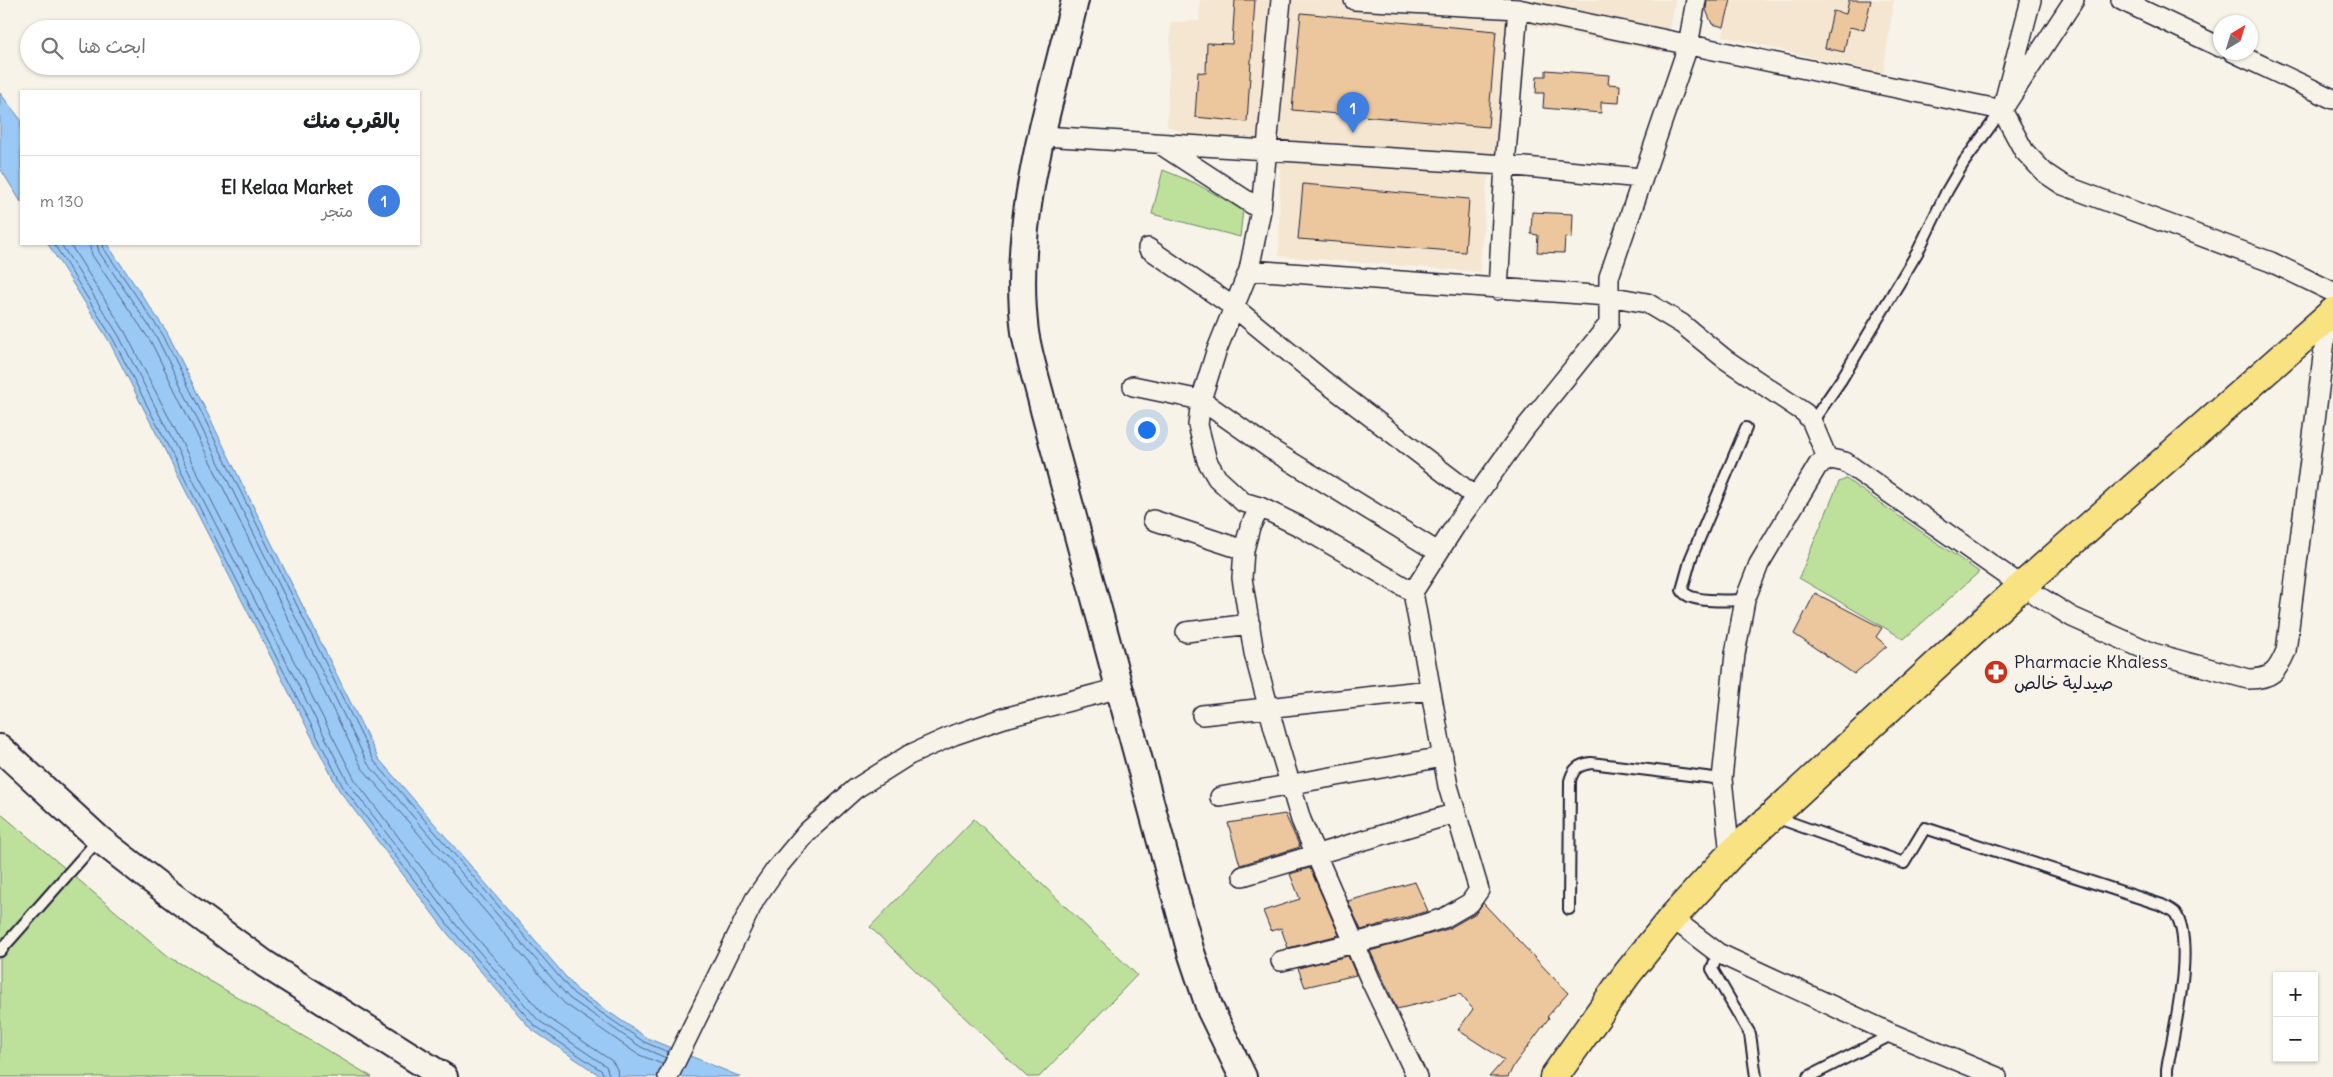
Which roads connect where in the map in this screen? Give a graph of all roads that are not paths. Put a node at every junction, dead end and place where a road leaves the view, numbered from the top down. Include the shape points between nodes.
1 (1075, 0) edge
2 (1281, 0) edge
3 (1354, 0) edge
4 (1696, 0) edge
5 (2031, 0) edge
6 (2074, 0) edge
7 (2122, 0) edge
8 (1518, 10) junction
9 (2213, 43) edge
10 (1688, 46) junction
11 (2250, 60) edge
12 (2333, 99) edge
13 (2002, 110) junction
14 (1042, 136) junction
15 (1159, 143) junction
16 (1268, 150) junction
17 (1505, 165) junction
18 (1641, 178) junction
19 (1261, 210) junction
20 (1148, 248) dead end
21 (1249, 270) junction
22 (1498, 290) junction
23 (1608, 296) junction
24 (2331, 307) edge
25 (1235, 308) junction
26 (1133, 386) dead end
27 (1202, 400) junction
28 (1812, 422) junction
29 (1746, 428) dead end
30 (1828, 460) junction
31 (1476, 497) junction
32 (1260, 507) junction
33 (1153, 520) dead end
34 (1244, 550) junction
35 (1438, 552) junction
36 (2022, 586) junction
37 (1412, 592) junction
38 (1745, 600) junction
39 (1250, 624) junction
40 (1186, 632) dead end
41 (1120, 688) junction
42 (1430, 690) junction
43 (1269, 707) junction
44 (1202, 715) dead end
45 (0, 748) edge
46 (1443, 758) junction
47 (1722, 779) junction
48 (1290, 784) junction
49 (1220, 797) dead end
50 (1456, 813) junction
51 (1772, 816) junction
52 (99, 839) junction
53 (1316, 855) junction
54 (1730, 855) junction
55 (1242, 876) dead end
56 (1569, 909) dead end
57 (1672, 918) junction
58 (1355, 943) junction
59 (0, 951) edge
60 (1718, 953) junction
61 (1280, 961) dead end
62 (1893, 1034) junction
63 (444, 1077) edge
64 (668, 1077) edge
65 (1243, 1077) edge
66 (1417, 1077) edge
67 (1554, 1077) edge
68 (1756, 1077) edge
69 (1808, 1077) edge
70 (1997, 1077) edge
71 (2167, 1077) edge

1 - 14 main road
2 - 16 street
3 - 8 street
4 - 10 street
5 - 13 street
6 - 13 street
7 - 9 street
8 - 10 street
8 - 17 street
10 - 13 street
10 - 18 street
11 - 12 street
13 - 24 street via 2024,151 2045,173 2063,185 2271,262
13 - 28 lane via 1964,162 1917,253
14 - 15 street
14 - 41 main road via 1030,181 1022,244 1025,332
15 - 16 street
15 - 19 street
16 - 17 street
16 - 19 street
17 - 18 street
17 - 22 street
18 - 23 street via 1609,277
19 - 21 street
20 - 25 street
21 - 22 street
21 - 25 street
22 - 23 street
23 - 28 street via 1646,303 1682,324 1724,359 1805,413
23 - 31 street via 1609,324 1526,427
24 - 36 main road
24 - 36 street via 2286,651 2272,675 2248,679 2153,653 2072,617
25 - 27 street via 1216,352
25 - 31 street
26 - 27 street
27 - 32 street via 1198,425 1207,461 1230,491 1243,502
27 - 35 street via 1272,450
28 - 30 street
29 - 38 lane via 1691,558 1682,590 1696,598
30 - 36 street via 1844,462
30 - 38 street via 1813,470 1759,564
31 - 35 street
32 - 34 street
32 - 37 street via 1301,527
33 - 34 street
34 - 39 street via 1242,578
35 - 37 street
36 - 51 main road
37 - 42 street
38 - 47 street via 1735,654
39 - 40 street
39 - 43 street via 1254,653
41 - 64 street via 1004,718 954,735 909,755 856,790 808,832 755,899
41 - 65 main road via 1190,949 1210,1009
42 - 43 street
42 - 46 street
43 - 44 street
43 - 48 street
45 - 52 main road
46 - 48 street
46 - 50 street
47 - 54 street
47 - 56 lane via 1590,763 1577,767 1570,781
48 - 49 street
48 - 53 street
50 - 53 street
50 - 58 street via 1479,882 1476,897 1444,918
51 - 54 main road
51 - 71 lane via 1904,863 1926,828 2162,905 2174,912 2180,923 2183,972
52 - 59 lane
52 - 63 main road via 265,964
53 - 55 street
53 - 58 street
54 - 57 main road
57 - 60 street
57 - 67 main road via 1627,974
58 - 61 street
58 - 66 street
60 - 62 street
60 - 68 lane via 1712,969 1750,1034
62 - 69 lane
62 - 70 street

